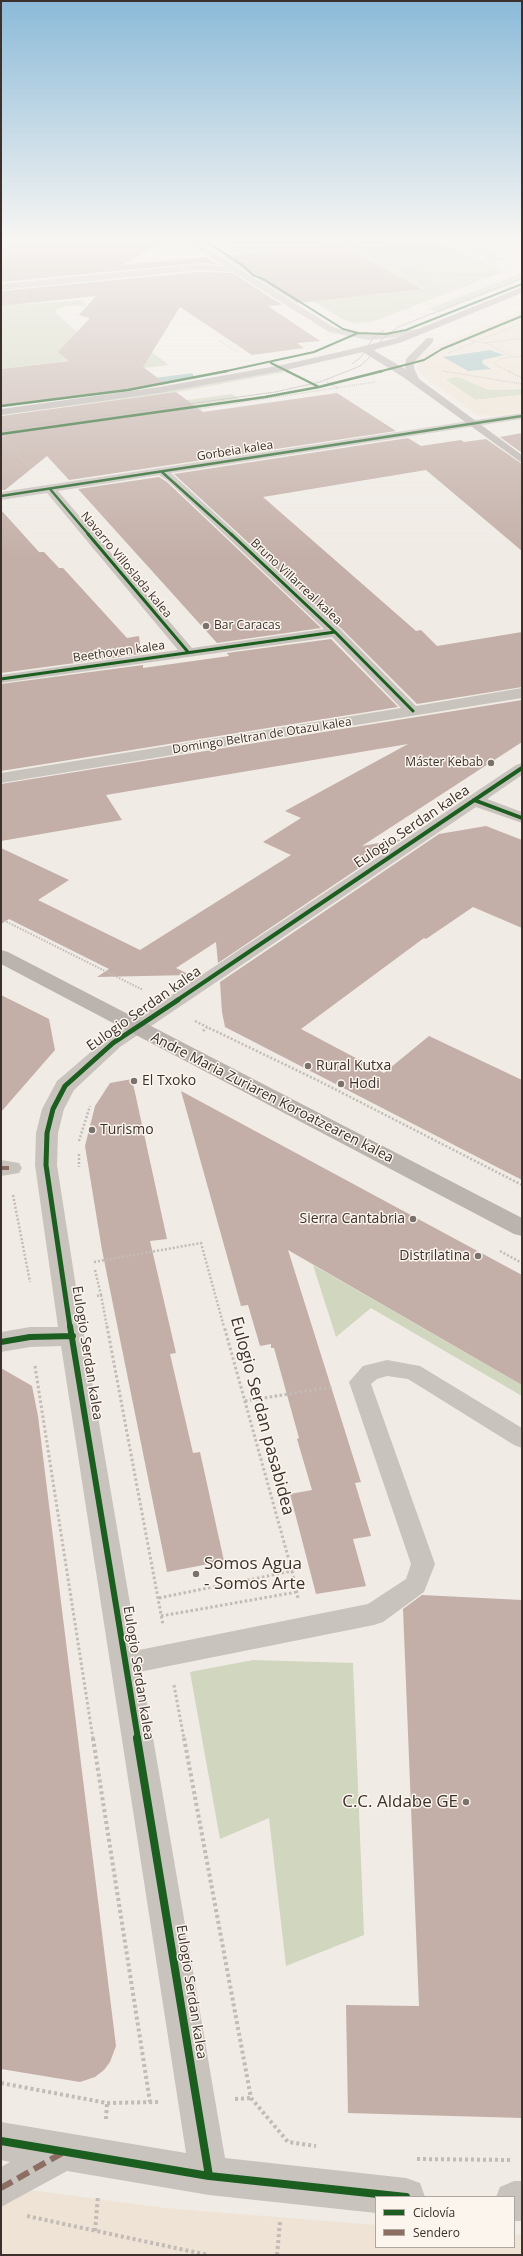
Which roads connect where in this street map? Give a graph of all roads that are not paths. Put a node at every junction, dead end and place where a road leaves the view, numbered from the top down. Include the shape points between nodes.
1 (359, 346) edge
2 (378, 346) edge
3 (409, 346) edge
4 (425, 346) edge
5 (365, 350) junction
6 (376, 356) junction
7 (323, 359) junction
8 (351, 362) junction
9 (368, 365) dead end
10 (406, 368) junction
11 (1, 416) edge
12 (522, 416) edge
13 (472, 424) junction
14 (522, 460) edge
15 (162, 472) junction
16 (50, 489) junction
17 (1, 496) edge
18 (335, 632) junction
19 (188, 652) junction
20 (1, 679) edge
21 (522, 693) edge
22 (413, 711) junction
23 (522, 768) edge
24 (1, 778) edge
25 (474, 800) junction
26 (522, 818) edge
27 (1, 956) edge
28 (136, 1028) junction
29 (522, 1228) edge
30 (73, 1336) junction
31 (1, 1342) edge
32 (522, 1439) edge
33 (124, 1664) junction
34 (1, 2141) edge
35 (64, 2152) junction
36 (209, 2176) junction
37 (397, 2196) edge
38 (12, 2202) edge

1 - 5 street
2 - 5 main road
3 - 6 main road
4 - 10 main road via 414,355
5 - 6 main road
5 - 7 main road
6 - 8 main road
6 - 10 main road
7 - 8 main road
7 - 11 main road via 252,374
8 - 11 main road via 171,396
9 - 10 main road via 388,369
10 - 13 main road via 416,381
12 - 13 street, Gorbeia kalea
13 - 14 main road
13 - 15 street, Gorbeia kalea
15 - 16 street, Gorbeia kalea
15 - 18 street, Bruno Villarreal kalea
16 - 17 street, Gorbeia kalea
16 - 19 street, Navarro Villoslada kalea
18 - 19 street, Beethoven kalea
18 - 22 street, Bruno Villarreal kalea
19 - 20 street, Beethoven kalea
21 - 22 street, Domingo Beltran de Otazu kalea
22 - 24 street, Domingo Beltran de Otazu kalea
23 - 25 street, Eulogio Serdan kalea
25 - 26 street
25 - 28 street, Eulogio Serdan kalea via 168,1004
27 - 28 main road, Andre Maria Zuriaren Koroatzearen kalea
28 - 29 main road, Andre Maria Zuriaren Koroatzearen kalea
28 - 30 street, Eulogio Serdan kalea via 88,1063 65,1086 53,1109 47,1133 46,1165
30 - 31 street via 30,1337
30 - 33 street, Eulogio Serdan kalea
32 - 33 lane via 413,1372 387,1368 370,1372 360,1382 423,1564 416,1585 374,1614
33 - 36 street, Eulogio Serdan kalea
34 - 35 street
35 - 36 street
35 - 38 street
36 - 37 street

